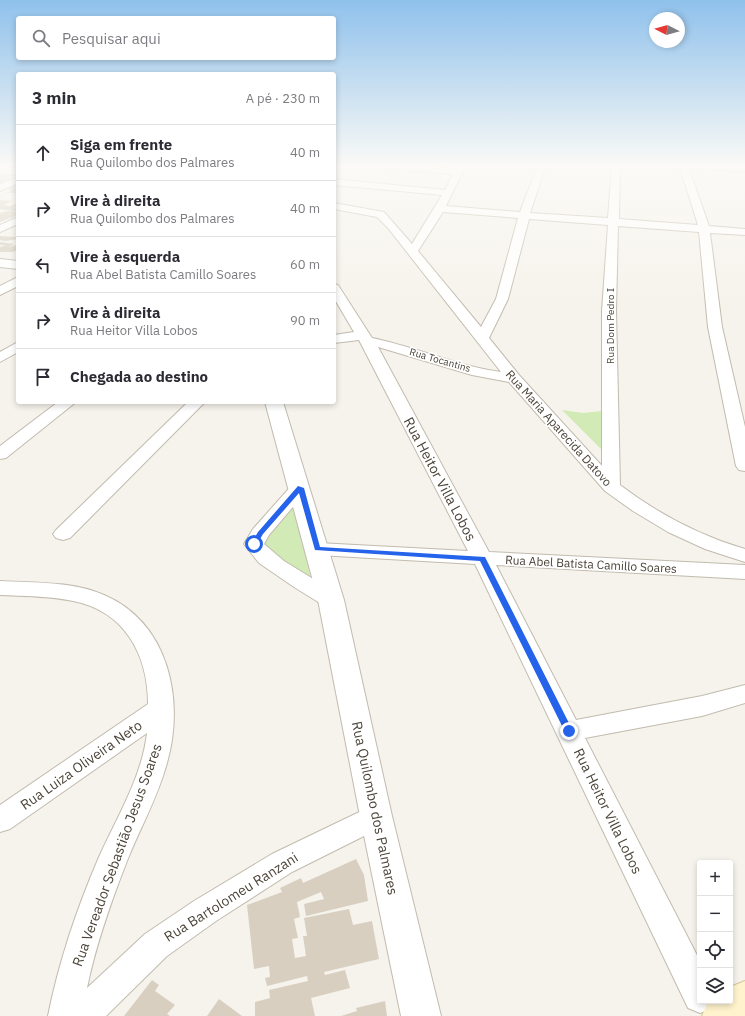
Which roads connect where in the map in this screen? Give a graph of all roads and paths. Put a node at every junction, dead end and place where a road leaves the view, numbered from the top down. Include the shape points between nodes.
1 (371, 212) edge
2 (438, 212) edge
3 (474, 212) edge
4 (525, 212) edge
5 (613, 212) edge
6 (699, 212) edge
7 (524, 216) junction
8 (16, 221) edge
9 (612, 221) junction
10 (392, 226) junction
11 (704, 227) junction
12 (428, 228) junction
13 (0, 229) edge
14 (745, 232) edge
15 (413, 251) junction
16 (0, 263) edge
17 (16, 265) edge
18 (16, 275) edge
19 (0, 283) edge
20 (16, 283) edge
21 (0, 291) edge
22 (336, 291) edge
23 (365, 338) junction
24 (482, 338) junction
25 (336, 339) edge
26 (16, 347) edge
27 (0, 358) edge
28 (514, 378) junction
29 (738, 399) edge
30 (65, 404) edge
31 (195, 404) edge
32 (275, 404) edge
33 (0, 454) edge
34 (745, 466) edge
35 (611, 487) junction
36 (300, 488) junction
37 (63, 534) dead end
38 (318, 549) junction
39 (745, 556) edge
40 (483, 559) junction
41 (745, 572) edge
42 (0, 588) edge
43 (331, 600) junction
44 (745, 694) edge
45 (161, 708) junction
46 (569, 731) junction
47 (376, 816) junction
48 (0, 820) edge
49 (697, 990) edge
50 (745, 1000) edge
51 (704, 1004) edge
52 (65, 1016) edge
53 (84, 1016) edge
54 (421, 1016) edge
55 (710, 1016) edge
56 (722, 1016) edge

1 - 10 street, Rua Maria Aparecida Datovo via 380,214
2 - 12 street
3 - 7 street
4 - 7 street
5 - 9 street, Rua Dom Pedro I
6 - 11 street
7 - 9 street
7 - 24 street via 502,299
8 - 13 street
9 - 11 street
9 - 35 street, Rua Dom Pedro I via 609,311
10 - 12 street
10 - 15 street, Rua Maria Aparecida Datovo
11 - 14 street
11 - 29 street via 715,327
12 - 15 street
15 - 24 street, Rua Maria Aparecida Datovo
16 - 17 street
18 - 19 street
20 - 21 street
22 - 23 street, Rua Heitor Villa Lobos
23 - 25 street, Rua Tocantins
23 - 28 street, Rua Tocantins via 496,377
23 - 40 street, Rua Heitor Villa Lobos
24 - 28 street, Rua Maria Aparecida Datovo
26 - 27 street
28 - 35 street, Rua Maria Aparecida Datovo
29 - 34 street
30 - 33 street
31 - 37 street
32 - 36 street, Rua Quilombo dos Palmares
35 - 39 street, Rua Maria Aparecida Datovo via 626,500 653,515 704,541
36 - 38 street, Rua Quilombo dos Palmares
36 - 43 street via 260,533 254,544 269,560
38 - 40 street, Rua Abel Batista Camillo Soares
38 - 43 street, Rua Quilombo dos Palmares
40 - 41 street, Rua Abel Batista Camillo Soares
40 - 46 street, Rua Heitor Villa Lobos
42 - 45 street, Rua Vereador Sebastião Jesus Soares via 63,592 95,600 121,614 146,642 157,673
43 - 47 street, Rua Quilombo dos Palmares
44 - 46 street via 702,706
45 - 48 street, Rua Luiza Oliveira Neto
45 - 52 street, Rua Vereador Sebastião Jesus Soares via 160,737 154,763 108,871 71,979
46 - 49 street, Rua Heitor Villa Lobos
47 - 53 street, Rua Bartolomeu Ranzani via 282,863 205,911 156,945
47 - 54 street, Rua Quilombo dos Palmares
50 - 56 main road
51 - 55 street

